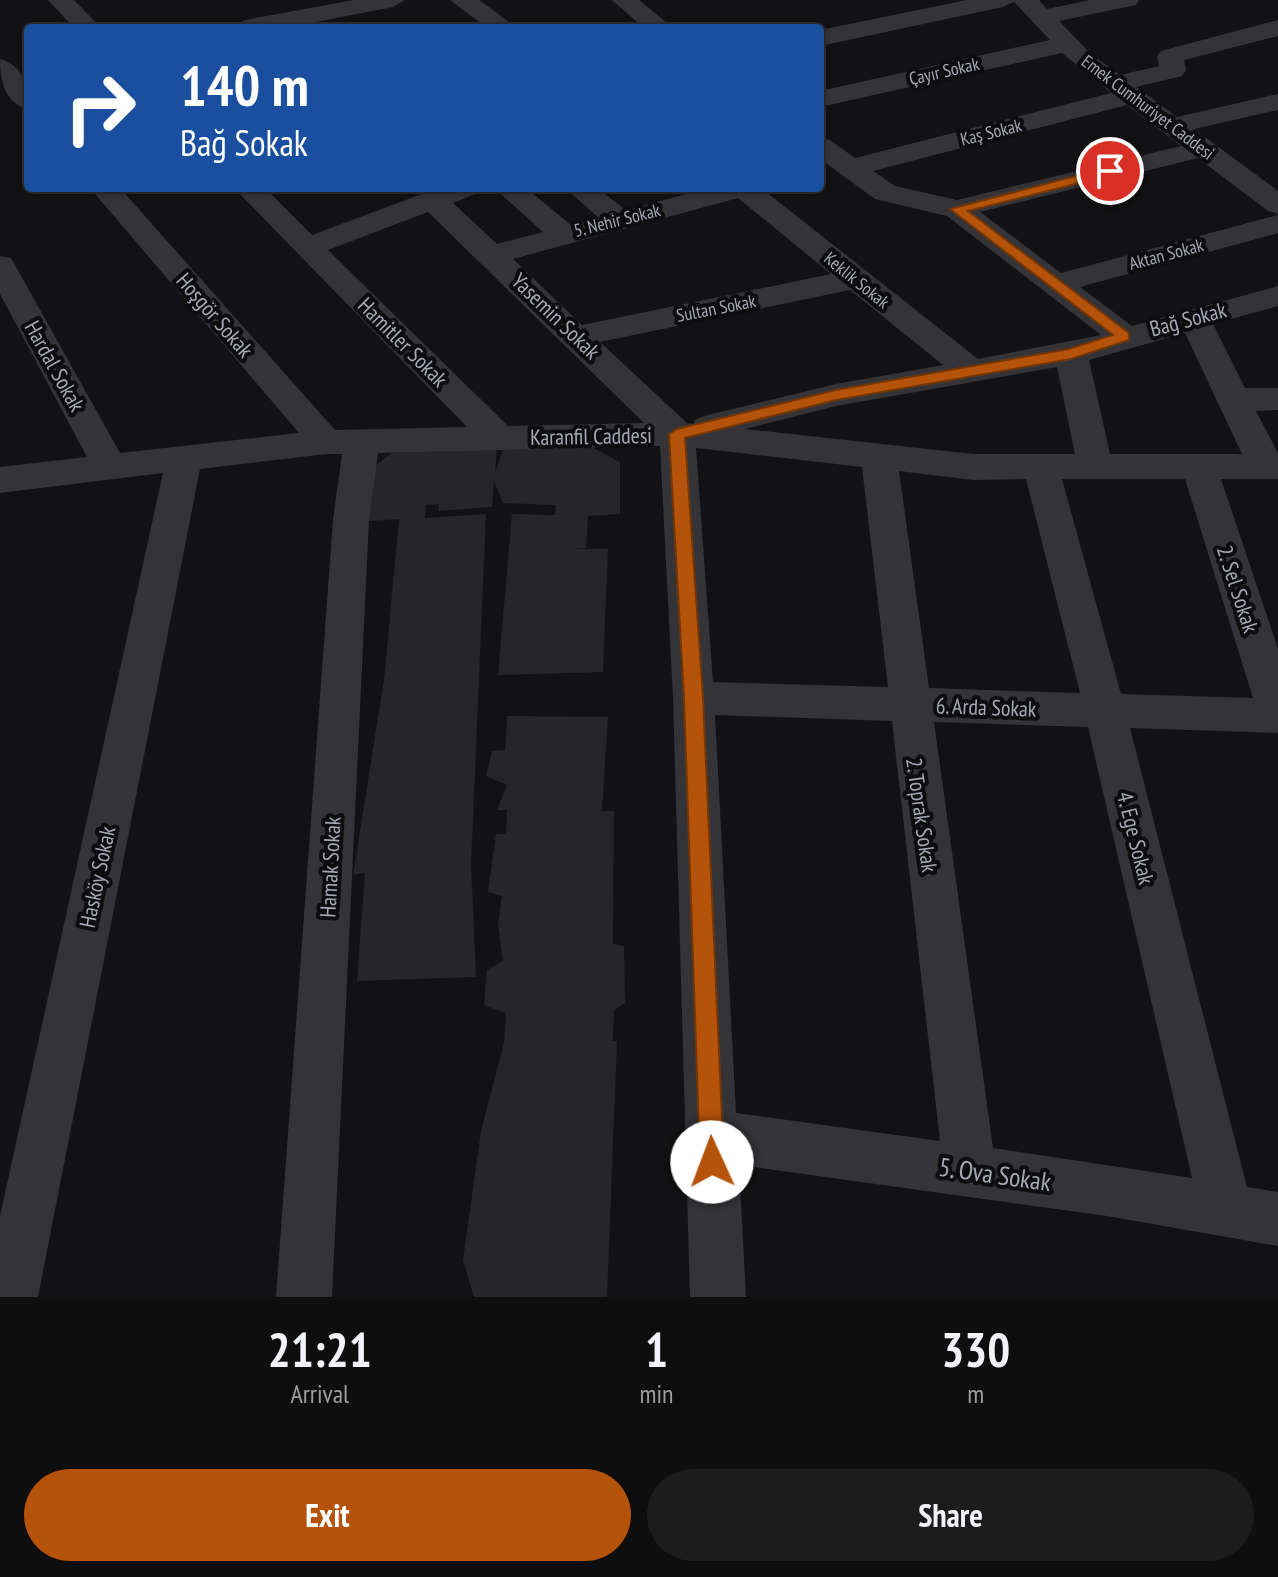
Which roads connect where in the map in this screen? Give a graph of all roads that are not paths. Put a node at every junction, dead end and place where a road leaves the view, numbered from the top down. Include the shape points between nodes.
1 (60, 0) edge
2 (266, 0) edge
3 (393, 0) edge
4 (462, 0) edge
5 (671, 0) edge
6 (1003, 0) edge
7 (1127, 0) edge
8 (366, 3) edge
9 (631, 6) edge
10 (1034, 9) edge
11 (84, 24) edge
12 (300, 24) edge
13 (498, 24) edge
14 (655, 24) edge
15 (1278, 28) edge
16 (824, 37) edge
17 (1067, 44) junction
18 (0, 67) edge
19 (1123, 90) junction
20 (19, 94) edge
21 (824, 98) edge
22 (1278, 102) edge
23 (1172, 126) junction
24 (824, 149) edge
25 (1202, 149) junction
26 (851, 168) junction
27 (108, 192) edge
28 (252, 192) edge
29 (454, 192) edge
30 (513, 192) edge
31 (584, 192) edge
32 (727, 192) edge
33 (747, 192) edge
34 (1272, 195) edge
35 (433, 200) junction
36 (957, 209) junction
37 (620, 220) junction
38 (1278, 224) edge
39 (564, 234) junction
40 (307, 247) junction
41 (493, 255) junction
42 (0, 265) edge
43 (856, 279) junction
44 (1055, 284) junction
45 (1278, 296) edge
46 (1194, 318) junction
47 (577, 336) junction
48 (1124, 336) junction
49 (1071, 354) junction
50 (971, 371) junction
51 (1278, 399) edge
52 (1234, 400) junction
53 (677, 434) junction
54 (499, 438) junction
55 (347, 441) junction
56 (184, 458) junction
57 (879, 458) junction
58 (1272, 466) edge
59 (110, 467) junction
60 (1041, 467) junction
61 (1095, 467) junction
62 (1199, 467) junction
63 (0, 480) edge
64 (694, 698) junction
65 (907, 705) junction
66 (1105, 711) junction
67 (1278, 714) edge
68 (711, 1135) junction
69 (970, 1171) junction
70 (1226, 1210) junction
71 (1278, 1219) edge
72 (10, 1297) edge
73 (304, 1297) edge
74 (718, 1297) edge

1 - 11 street
2 - 12 street
3 - 8 street
4 - 13 street
5 - 9 street
6 - 16 street
7 - 10 street
8 - 12 street
9 - 14 street
10 - 17 street, Emek Cumhuriyet Caddesi
15 - 19 street, Kaş Sokak via 1170,56 1173,70
17 - 19 street, Emek Cumhuriyet Caddesi
17 - 21 street, Çayır Sokak
18 - 20 street
19 - 23 street, Emek Cumhuriyet Caddesi
19 - 26 street, Kaş Sokak
22 - 23 street
23 - 25 street, Emek Cumhuriyet Caddesi
24 - 26 street
25 - 34 street, Emek Cumhuriyet Caddesi
25 - 36 street
26 - 36 street via 885,193
27 - 55 street, Hoşgör Sokak
28 - 40 street, Hamitler Sokak
29 - 35 street
30 - 39 street
31 - 37 street
32 - 37 street, 5. Nehir Sokak
33 - 43 street, Keklik Sokak
35 - 40 street
35 - 41 street, Yasemin Sokak
36 - 44 street
37 - 39 street, 5. Nehir Sokak
38 - 44 street, Aktan Sokak
39 - 41 street, 5. Nehir Sokak
40 - 54 street, Hamitler Sokak
41 - 47 street, Yasemin Sokak
42 - 59 street, Hardal Sokak
43 - 47 street, Sultan Sokak
43 - 50 street, Keklik Sokak
44 - 48 street
45 - 46 street, Bağ Sokak
46 - 48 street, Bağ Sokak
46 - 52 street
47 - 53 street, Yasemin Sokak
48 - 49 street, Bağ Sokak
49 - 50 street, Bağ Sokak
49 - 61 street
50 - 53 street, Bağ Sokak via 836,395
51 - 52 street
52 - 58 street
53 - 54 street, Karanfil Caddesi
53 - 57 street, Karanfil Caddesi
53 - 64 street
54 - 55 street, Karanfil Caddesi
55 - 56 street, Karanfil Caddesi
55 - 73 street, Hamak Sokak via 361,445 351,520
56 - 59 street, Karanfil Caddesi
56 - 72 street, Hasköy Sokak
57 - 60 street, Karanfil Caddesi
57 - 65 street, 2. Toprak Sokak
58 - 62 street, Karanfil Caddesi
59 - 63 street, Karanfil Caddesi
60 - 61 street, Karanfil Caddesi
60 - 66 street, 4. Ege Sokak
61 - 62 street, Karanfil Caddesi
62 - 67 street, 2. Sel Sokak
64 - 65 street, 6. Arda Sokak
64 - 68 street
65 - 66 street, 6. Arda Sokak
65 - 69 street, 2. Toprak Sokak
66 - 67 street, 6. Arda Sokak
66 - 70 street, 4. Ege Sokak
68 - 69 street, 5. Ova Sokak
68 - 74 street
69 - 70 street, 5. Ova Sokak
70 - 71 street, 5. Ova Sokak

